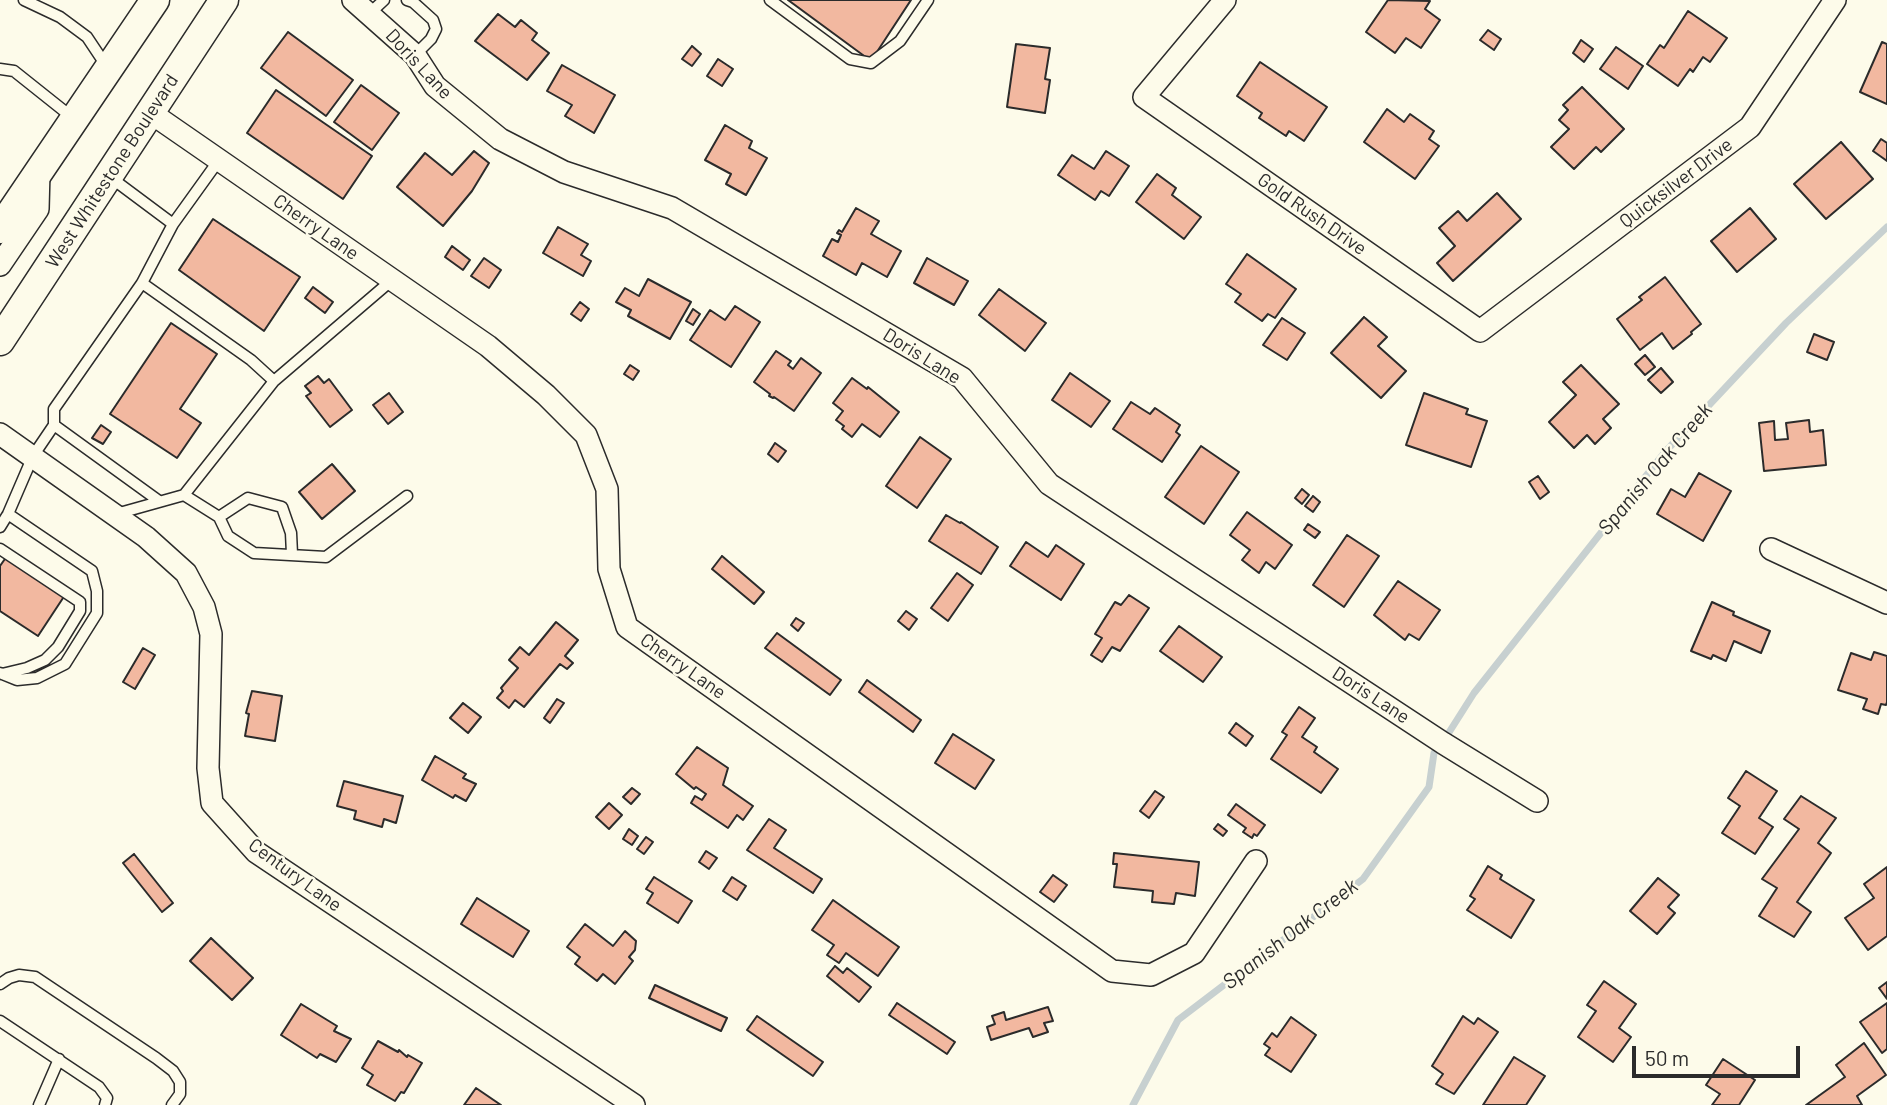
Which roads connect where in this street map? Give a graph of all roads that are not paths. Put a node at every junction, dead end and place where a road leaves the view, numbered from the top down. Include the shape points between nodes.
1 (24, 0) edge
2 (155, 0) edge
3 (353, 0) edge
4 (407, 0) edge
5 (770, 0) edge
6 (928, 0) edge
7 (1225, 0) edge
8 (1835, 0) edge
9 (213, 7) edge
10 (377, 7) edge
11 (415, 55) junction
12 (0, 69) edge
13 (109, 69) junction
14 (151, 113) junction
15 (73, 118) junction
16 (219, 160) junction
17 (39, 172) junction
18 (109, 176) junction
19 (173, 224) junction
20 (0, 229) edge
21 (0, 265) edge
22 (392, 280) junction
23 (142, 283) junction
24 (1480, 331) joint
25 (0, 341) edge
26 (274, 381) junction
27 (54, 425) junction
28 (0, 434) edge
29 (33, 456) junction
30 (184, 495) junction
31 (407, 496) dead end
32 (159, 501) junction
33 (8, 514) junction
34 (116, 514) junction
35 (219, 517) junction
36 (0, 527) edge
37 (0, 549) edge
38 (1771, 549) dead end
39 (292, 554) junction
40 (1887, 603) edge
41 (1, 673) edge
42 (1537, 801) dead end
43 (1256, 861) dead end
44 (0, 984) edge
45 (0, 1021) edge
46 (59, 1059) junction
47 (39, 1105) edge
48 (106, 1105) edge
49 (172, 1105) edge
50 (634, 1105) edge

1 - 13 lane via 60,17 87,37
2 - 13 main road
3 - 10 street, Doris Lane
4 - 11 lane via 433,20 436,29
5 - 6 lane via 850,59 872,63 900,41
7 - 24 street, Gold Rush Drive via 1144,97
8 - 24 street, Quicksilver Drive via 1750,127
9 - 14 main road, West Whitestone Boulevard
10 - 11 street, Doris Lane
11 - 42 street, Doris Lane via 435,86 500,139 564,172 672,208 962,378 1049,484
12 - 15 lane via 14,71
13 - 15 main road
14 - 16 street, Cherry Lane
14 - 18 main road, West Whitestone Boulevard
15 - 17 main road
16 - 19 lane
16 - 22 street, Cherry Lane
17 - 20 main road
17 - 21 street via 38,209
18 - 19 lane
18 - 25 main road, West Whitestone Boulevard
19 - 23 lane
22 - 26 lane
22 - 43 street, Cherry Lane via 488,346 586,435 607,489 609,569 627,627 1112,971 1151,975 1195,953
23 - 26 lane
23 - 27 lane via 54,409
26 - 30 lane
27 - 29 lane
27 - 32 lane
28 - 29 street, Century Lane
29 - 33 lane
29 - 34 street, Century Lane
30 - 32 lane
30 - 35 lane
31 - 39 lane via 326,557
32 - 34 lane
33 - 36 lane
33 - 41 lane via 92,571 97,613 65,664 37,678 17,680
34 - 50 street, Century Lane via 186,573 204,607 211,634 208,768 212,803 256,852
35 - 39 lane via 228,536 254,554
35 - 39 lane via 248,498 282,507
37 - 41 lane via 80,601 80,611 45,660
38 - 40 street
44 - 49 lane via 19,975 35,977 156,1058 180,1082 180,1094
45 - 46 lane
46 - 47 lane
46 - 48 lane via 99,1087

